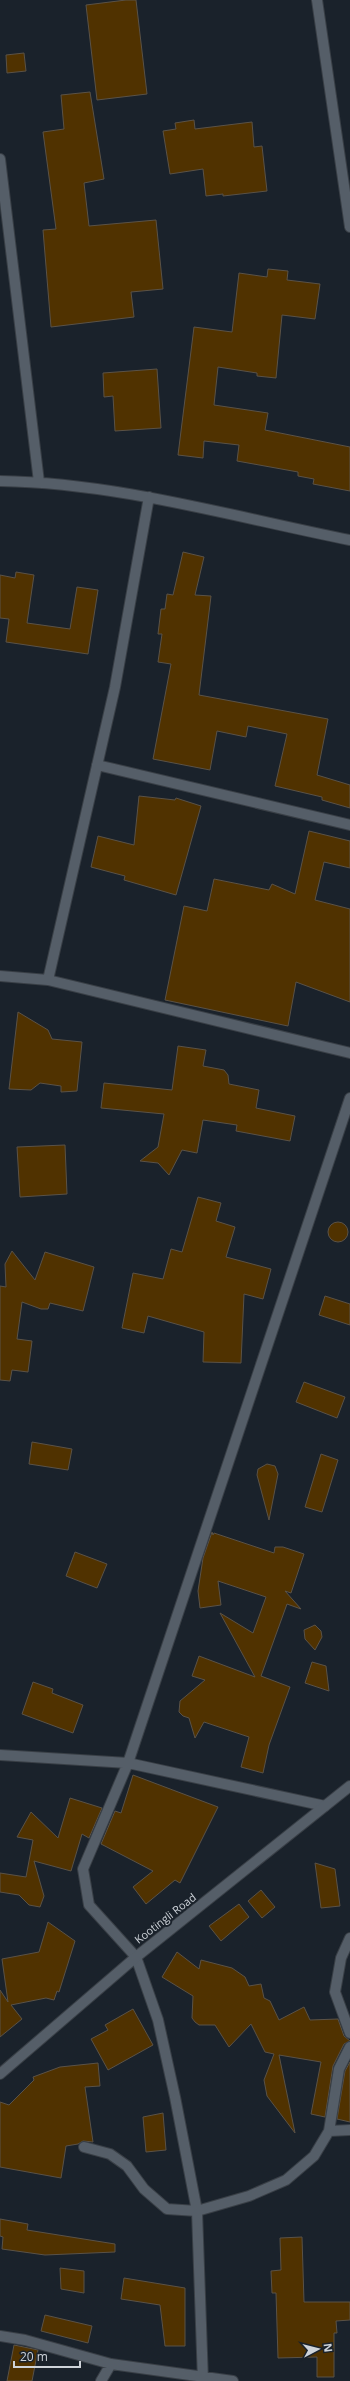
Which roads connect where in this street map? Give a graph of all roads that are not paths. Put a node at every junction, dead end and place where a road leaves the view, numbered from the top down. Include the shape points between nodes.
1 (317, 0) edge
2 (0, 158) edge
3 (350, 227) edge
4 (0, 481) edge
5 (39, 482) junction
6 (149, 497) junction
7 (350, 540) edge
8 (97, 765) junction
9 (350, 825) edge
10 (0, 976) edge
11 (48, 980) junction
12 (350, 1053) edge
13 (350, 1098) edge
14 (0, 1755) edge
15 (128, 1763) junction
16 (350, 1786) edge
17 (325, 1806) junction
18 (350, 1938) edge
19 (136, 1957) junction
20 (350, 2033) edge
21 (350, 2047) edge
22 (0, 2074) edge
23 (329, 2130) junction
24 (350, 2130) edge
25 (84, 2147) dead end
26 (197, 2212) junction
27 (0, 2336) edge
28 (111, 2364) junction
29 (203, 2379) edge
30 (101, 2381) edge
31 (233, 2381) edge

1 - 3 street
2 - 5 street
4 - 5 street
5 - 6 street
6 - 7 street
6 - 8 street
8 - 9 street
8 - 11 street
10 - 11 street
11 - 12 street
13 - 15 street
14 - 15 street
15 - 17 street
15 - 19 street via 83,1869 89,1905
16 - 17 street, Kootingli Road
17 - 19 street, Kootingli Road
18 - 20 street via 341,1958 335,1992
19 - 22 street, Kootingli Road
19 - 26 street via 158,2020
21 - 23 street via 339,2069
23 - 24 street
23 - 26 street via 314,2156 286,2180 249,2196
25 - 26 street via 110,2154 127,2166 144,2189 167,2208
26 - 29 street
27 - 28 street via 25,2340
28 - 29 street
28 - 30 street
29 - 31 street

